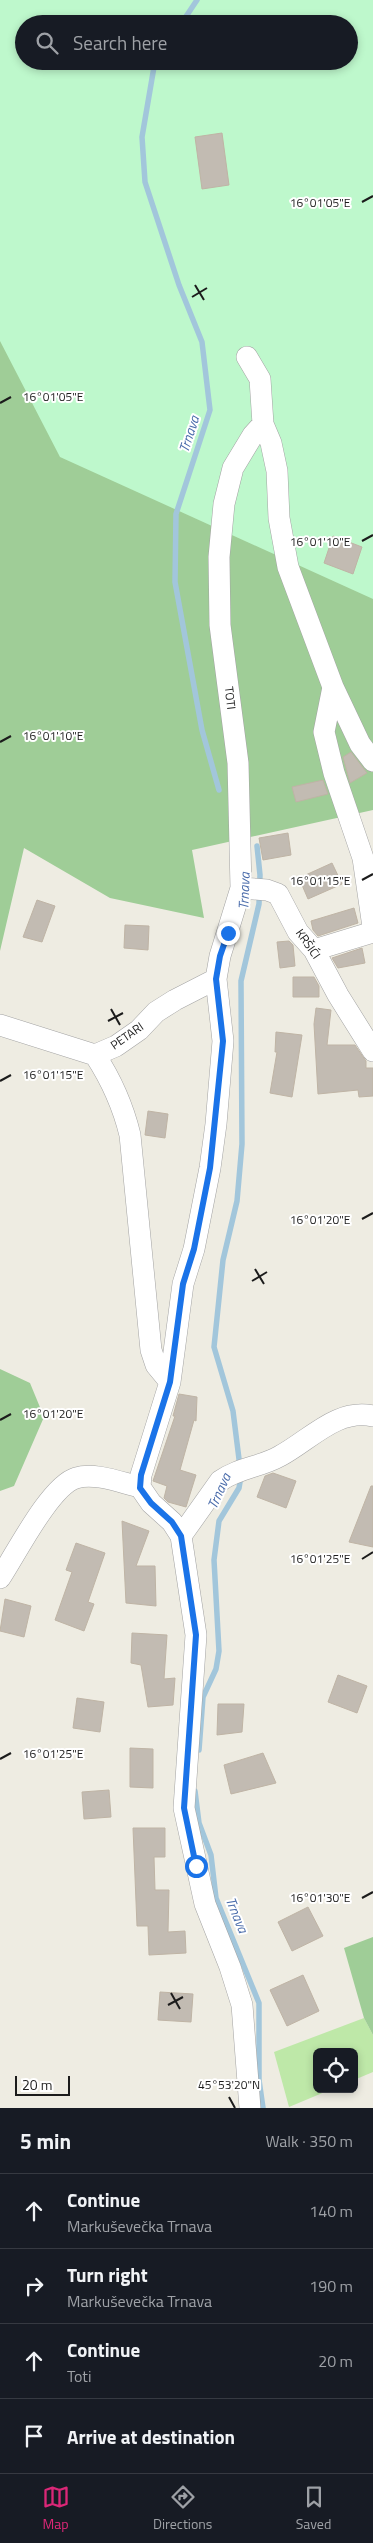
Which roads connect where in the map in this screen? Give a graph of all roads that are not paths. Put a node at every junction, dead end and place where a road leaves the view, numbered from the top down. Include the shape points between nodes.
1 (247, 357) dead end
2 (263, 424) junction
3 (333, 688) junction
4 (373, 761) edge
5 (254, 889) junction
6 (373, 927) edge
7 (373, 932) edge
8 (314, 950) junction
9 (216, 979) junction
10 (0, 1025) edge
11 (373, 1051) edge
12 (95, 1056) junction
13 (170, 1382) junction
14 (373, 1416) edge
15 (140, 1488) junction
16 (181, 1536) junction
17 (0, 1578) edge
18 (250, 2108) edge

1 - 2 street via 260,379
2 - 3 street via 272,444 277,471 279,518 288,567
2 - 5 street, TOTI via 233,468 224,504 219,557 220,625
3 - 4 street via 360,744
3 - 6 street via 324,732 334,773 363,858
5 - 8 street, KRŠIĆI via 278,894 298,932
5 - 9 street, TOTI via 220,956
7 - 8 street
8 - 11 street, KRŠIĆI
9 - 12 street, PETARI via 156,1012 139,1030
9 - 13 street, TOTI via 223,1041 216,1124 194,1249 183,1284
10 - 12 street, PETARI
12 - 13 street via 108,1075 130,1135 151,1350 156,1365
13 - 15 street, TOTI via 141,1475
14 - 16 street via 345,1416 280,1457 220,1481
15 - 16 street
15 - 17 street via 97,1477 77,1478 66,1484 49,1499
16 - 18 street via 196,1635 184,1808 205,1904 242,2005

